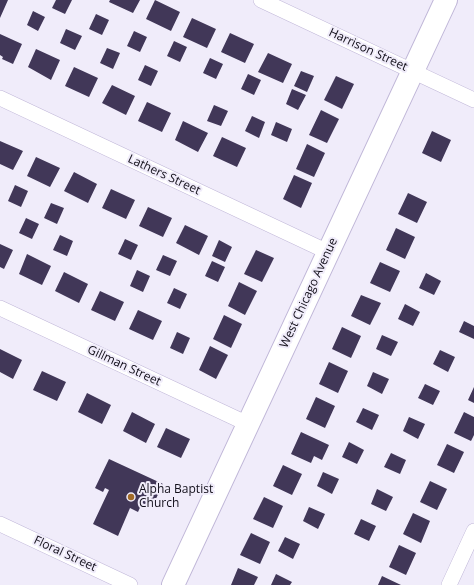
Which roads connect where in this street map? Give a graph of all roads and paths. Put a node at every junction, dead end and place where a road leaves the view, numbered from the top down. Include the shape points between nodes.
1 (261, 0) edge
2 (446, 0) edge
3 (412, 71) junction
4 (0, 98) edge
5 (474, 100) edge
6 (328, 252) junction
7 (0, 308) edge
8 (248, 424) junction
9 (0, 524) edge
10 (474, 530) edge
11 (130, 585) edge
12 (173, 585) edge
13 (449, 585) edge

1 - 3 street, Harrison Street
2 - 3 street, West Chicago Avenue
3 - 5 street, Harrison Street
3 - 6 street, West Chicago Avenue
4 - 6 street, Lathers Street
6 - 8 street, West Chicago Avenue
7 - 8 street, Gillman Street
8 - 12 street, West Chicago Avenue
9 - 11 street, Floral Street
10 - 13 street

